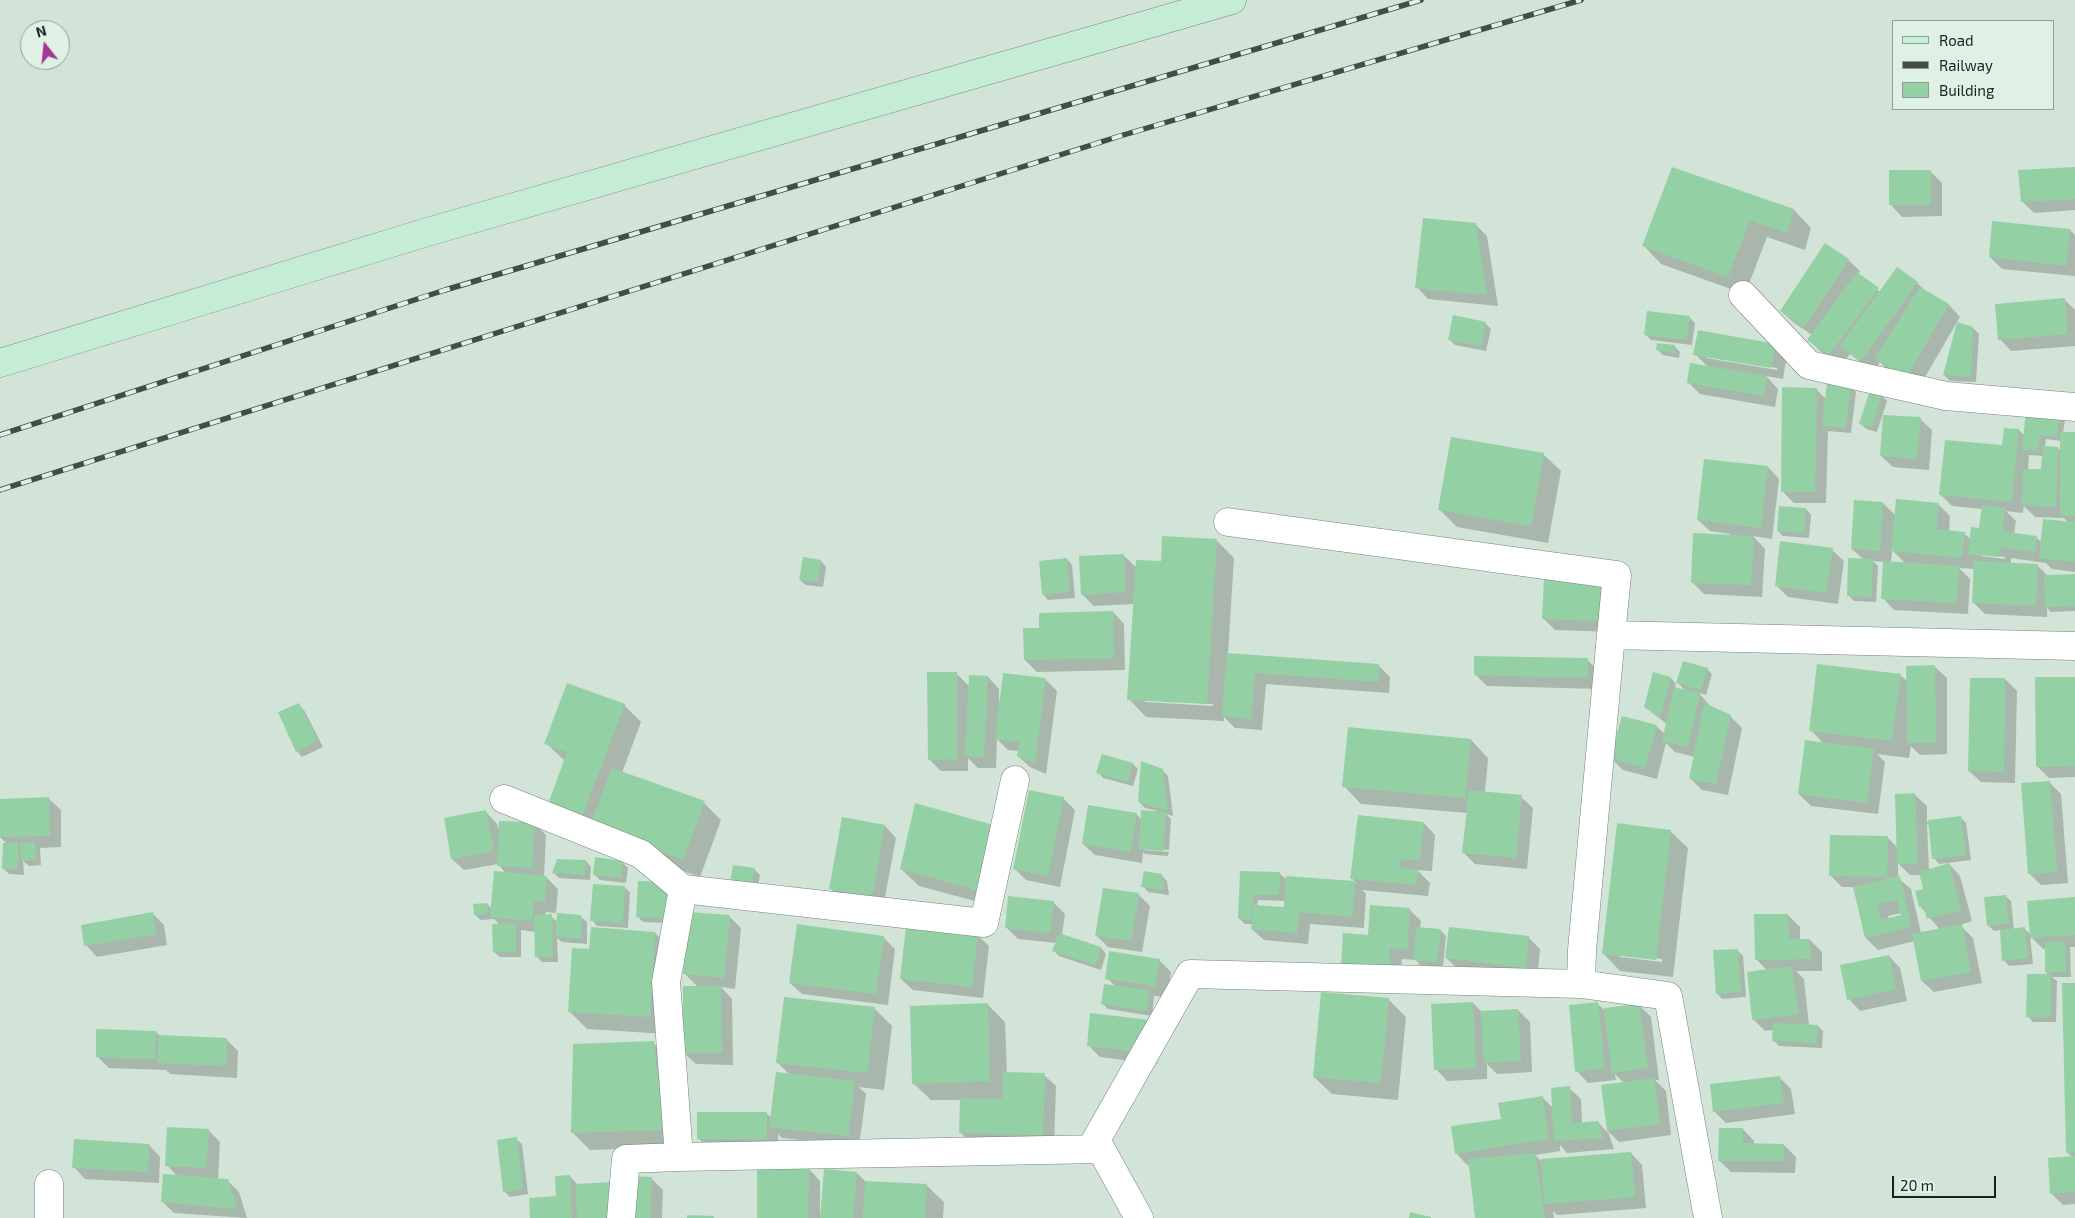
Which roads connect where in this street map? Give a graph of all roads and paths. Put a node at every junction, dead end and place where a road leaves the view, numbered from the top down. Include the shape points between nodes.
1 (1232, 0) edge
2 (1743, 295) dead end
3 (0, 362) edge
4 (2075, 407) edge
5 (1228, 522) dead end
6 (1611, 634) junction
7 (2075, 646) edge
8 (1015, 780) dead end
9 (504, 799) dead end
10 (683, 889) junction
11 (1581, 984) junction
12 (1101, 1149) junction
13 (680, 1157) junction
14 (49, 1184) dead end
15 (49, 1218) edge
16 (621, 1218) edge
17 (1139, 1218) edge
18 (1708, 1218) edge

1 - 3 street via 424,234
2 - 4 street via 1809,366 1946,396
5 - 6 street via 1617,574
6 - 7 street
6 - 11 street
8 - 10 street via 984,923
9 - 10 street via 641,854
10 - 13 street via 666,982
11 - 12 street via 1190,974 1096,1140
11 - 18 street via 1668,996
12 - 13 street
12 - 17 street
13 - 16 street via 626,1159
14 - 15 street

